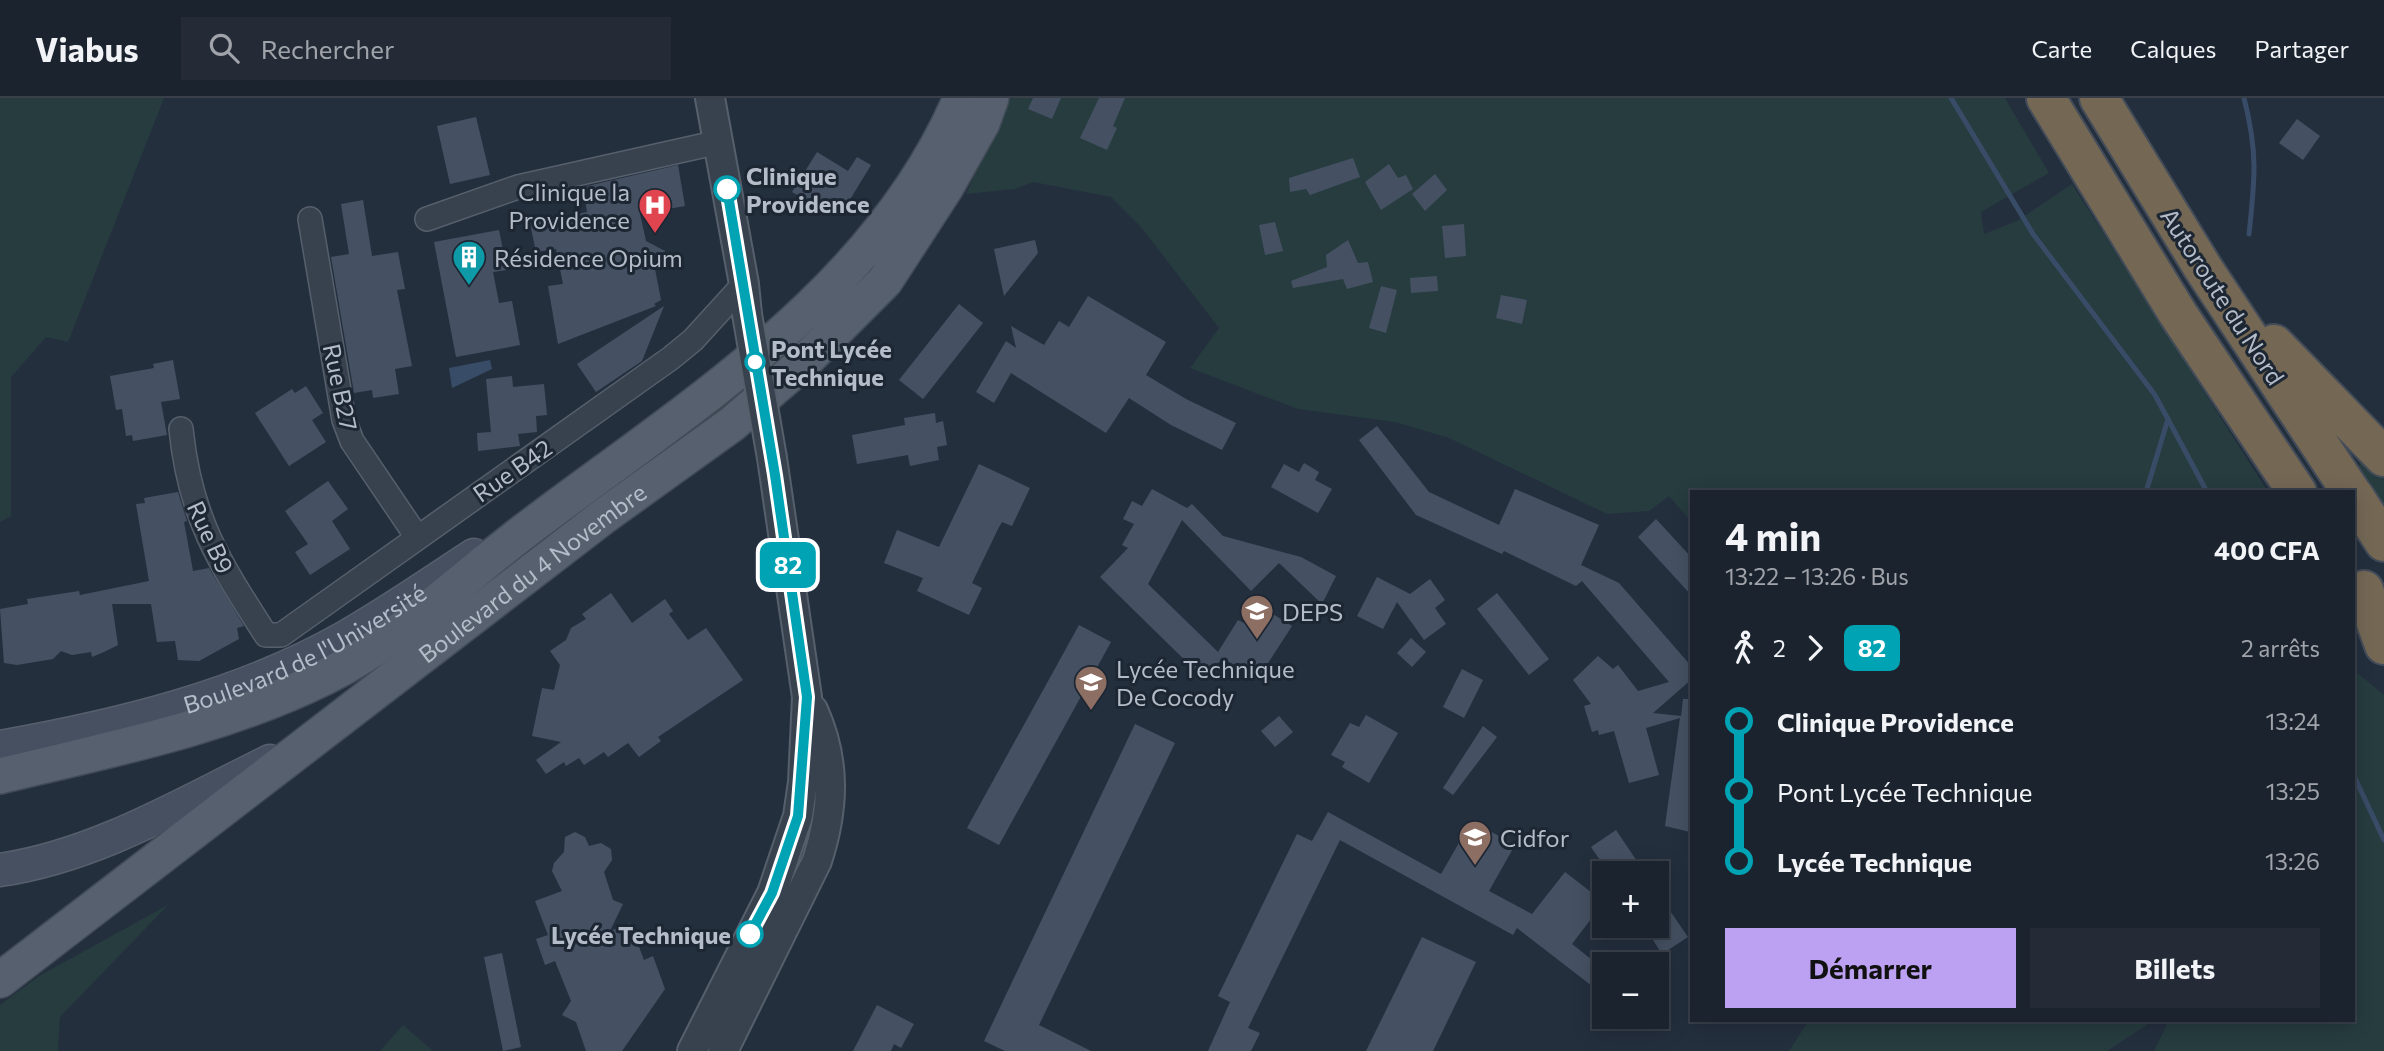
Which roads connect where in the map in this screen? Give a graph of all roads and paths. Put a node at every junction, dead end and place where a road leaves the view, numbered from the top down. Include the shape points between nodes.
1 (710, 98) edge
2 (961, 98) edge
3 (991, 98) edge
4 (2046, 98) edge
5 (2099, 98) edge
6 (719, 142) junction
7 (310, 219) dead end
8 (427, 219) dead end
9 (2203, 268) junction
10 (744, 284) junction
11 (181, 429) dead end
12 (2384, 457) edge
13 (582, 487) junction
14 (2296, 490) edge
15 (2350, 490) edge
16 (2355, 498) edge
17 (417, 537) junction
18 (2384, 542) edge
19 (2367, 594) edge
20 (402, 627) junction
21 (266, 635) joint
22 (2384, 645) edge
23 (425, 657) junction
24 (807, 697) junction
25 (325, 734) junction
26 (0, 747) edge
27 (0, 776) edge
28 (0, 870) edge
29 (0, 980) edge
30 (692, 1051) edge
31 (723, 1051) edge

1 - 6 street
2 - 13 main road, Boulevard du 4 Novembre via 923,172 844,272 783,333
3 - 23 main road, Boulevard du 4 Novembre via 946,187 885,281 803,363 732,424 604,516
4 - 14 highway, Autoroute du Nord via 2178,314
5 - 9 highway, Autoroute du Nord
6 - 8 street via 518,187
6 - 10 street
7 - 17 street, Rue B27 via 344,420 352,441
9 - 12 highway
9 - 15 highway, Autoroute du Nord
10 - 17 street, Rue B42 via 671,358
10 - 24 street, bridge
11 - 21 street, Rue B9 via 196,513
13 - 20 main road, Boulevard du 4 Novembre
13 - 26 main road, Boulevard de l'Université via 344,638 279,668 123,722
16 - 18 highway
17 - 21 street, Rue B42 via 281,635
19 - 22 highway
20 - 23 main road
20 - 27 main road, Boulevard du 4 Novembre via 328,676 241,714
23 - 25 main road, Boulevard du 4 Novembre
24 - 30 street via 803,782 786,856
24 - 31 street via 823,731 828,756 832,790 827,829 817,861
25 - 28 main road via 127,832
25 - 29 main road, Boulevard du 4 Novembre

